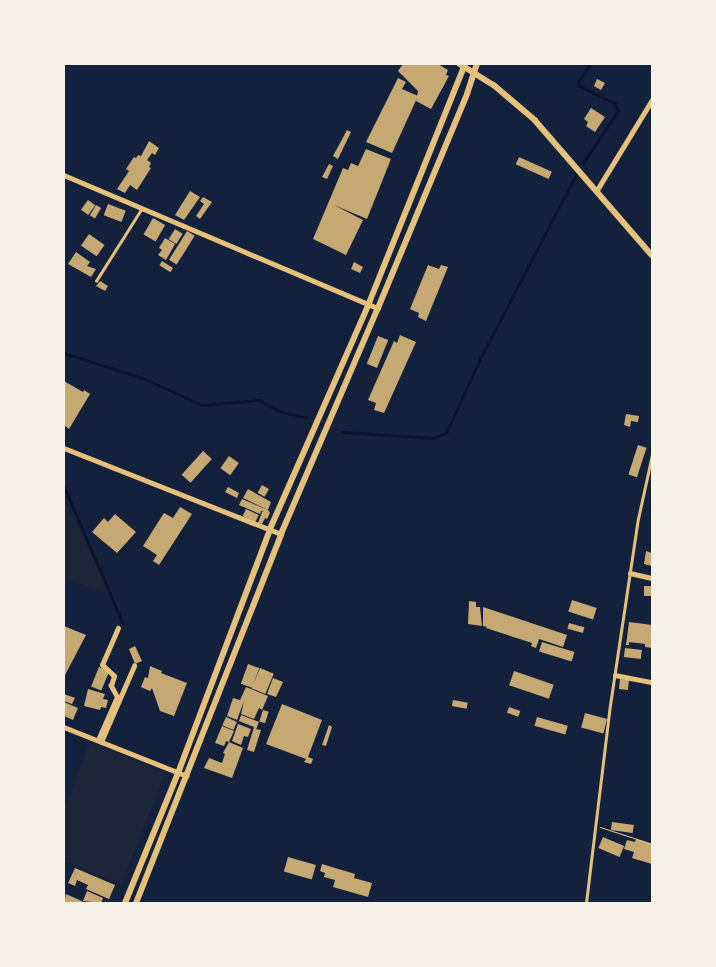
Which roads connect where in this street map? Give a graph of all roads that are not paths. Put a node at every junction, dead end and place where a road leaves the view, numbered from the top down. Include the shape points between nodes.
1 (477, 64) edge
2 (463, 65) edge
3 (474, 73) junction
4 (652, 100) edge
5 (64, 175) edge
6 (597, 190) junction
7 (142, 208) junction
8 (652, 255) edge
9 (96, 281) dead end
10 (369, 303) junction
11 (378, 308) junction
12 (64, 448) edge
13 (652, 455) edge
14 (270, 529) junction
15 (282, 534) junction
16 (630, 572) junction
17 (652, 578) edge
18 (118, 628) dead end
19 (134, 666) dead end
20 (615, 676) junction
21 (652, 682) edge
22 (64, 727) edge
23 (100, 741) junction
24 (178, 773) junction
25 (187, 776) junction
26 (125, 903) edge
27 (136, 903) edge
28 (586, 903) edge

1 - 3 main road
2 - 3 street
2 - 10 main road
3 - 6 street via 494,85 535,120
3 - 11 main road
4 - 6 street
5 - 7 street
6 - 8 street
7 - 9 lane
7 - 10 street
10 - 11 street
10 - 14 main road
11 - 15 main road
12 - 14 street
13 - 16 lane
14 - 15 street
14 - 24 main road
15 - 25 main road
16 - 17 street
16 - 20 lane
18 - 23 street via 102,665 114,676 111,686 117,698
19 - 23 street
20 - 21 street
20 - 28 lane
22 - 23 street
23 - 24 street
24 - 25 street
24 - 26 main road
25 - 27 main road

